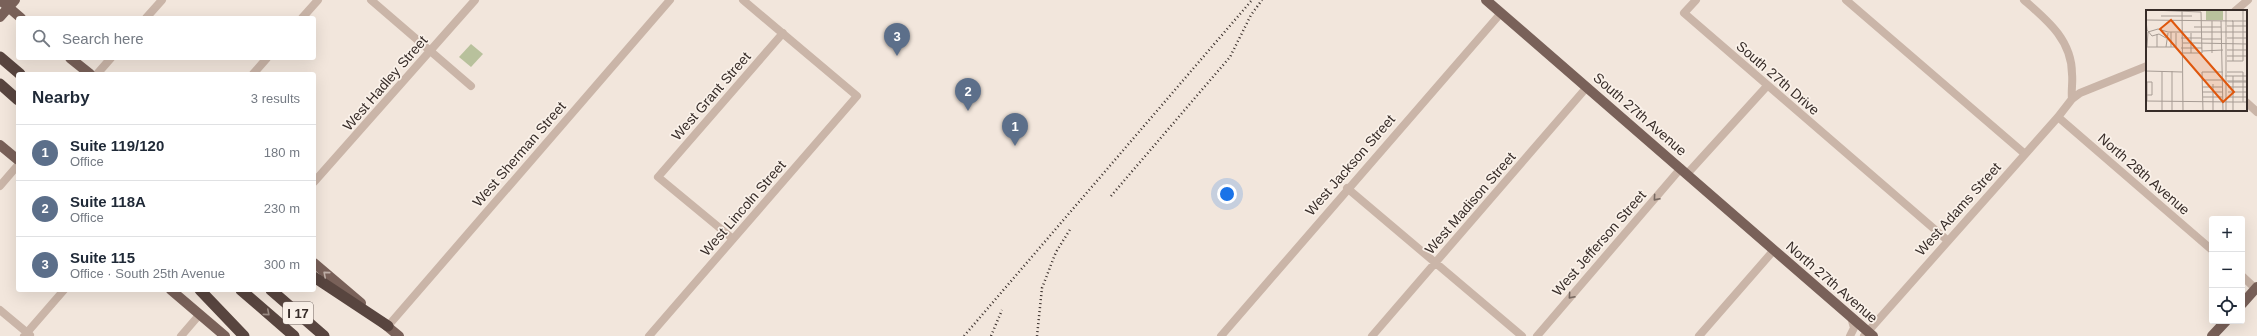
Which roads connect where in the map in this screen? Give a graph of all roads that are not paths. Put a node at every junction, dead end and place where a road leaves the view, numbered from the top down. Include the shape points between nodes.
1 (0, 0) edge
2 (162, 0) edge
3 (318, 0) edge
4 (371, 0) edge
5 (475, 0) edge
6 (670, 0) edge
7 (743, 0) edge
8 (1486, 0) edge
9 (1696, 0) edge
10 (1846, 0) edge
11 (2024, 0) edge
12 (2248, 0) edge
13 (12, 3) edge
14 (2236, 10) edge
15 (1501, 13) junction
16 (21, 16) edge
17 (148, 16) edge
18 (304, 16) edge
19 (0, 17) edge
20 (783, 33) junction
21 (430, 51) junction
22 (0, 56) edge
23 (72, 60) edge
24 (109, 60) edge
25 (265, 60) edge
26 (2146, 66) edge
27 (18, 72) edge
28 (88, 72) edge
29 (99, 72) edge
30 (255, 72) edge
31 (0, 84) edge
32 (471, 86) dead end
33 (1767, 86) junction
34 (1587, 87) junction
35 (16, 98) edge
36 (2072, 99) junction
37 (2247, 103) edge
38 (2257, 112) edge
39 (2058, 117) junction
40 (0, 145) edge
41 (2025, 154) junction
42 (16, 158) edge
43 (16, 168) edge
44 (1684, 171) junction
45 (316, 180) edge
46 (0, 186) edge
47 (1348, 188) junction
48 (733, 239) junction
49 (1948, 240) junction
50 (2209, 247) edge
51 (1774, 250) junction
52 (1435, 262) junction
53 (316, 265) edge
54 (316, 278) edge
55 (2245, 279) edge
56 (2256, 288) edge
57 (62, 292) edge
58 (173, 292) edge
59 (202, 292) edge
60 (243, 292) edge
61 (273, 292) edge
62 (2245, 301) edge
63 (0, 310) edge
64 (200, 314) junction
65 (1851, 317) junction
66 (2223, 324) edge
67 (388, 326) junction
68 (1868, 334) edge
69 (27, 335) edge
70 (181, 336) edge
71 (225, 336) edge
72 (244, 336) edge
73 (294, 336) edge
74 (324, 336) edge
75 (399, 336) edge
76 (649, 336) edge
77 (1220, 336) edge
78 (1372, 336) edge
79 (1522, 336) edge
80 (1537, 336) edge
81 (1699, 336) edge
82 (1850, 336) edge
83 (2212, 336) edge

1 - 13 main road
2 - 17 street
3 - 18 street
4 - 21 street
5 - 21 street, West Hadley Street
6 - 67 street, West Sherman Street
7 - 20 street
8 - 15 main road, South 27th Avenue
9 - 33 street, South 27th Drive via 1684,13
10 - 41 street
11 - 36 street via 2052,24 2062,37 2071,64
12 - 14 street
13 - 16 main road
13 - 19 main road
15 - 34 main road, South 27th Avenue
15 - 47 street, West Jackson Street
20 - 48 street, West Lincoln Street via 857,96
20 - 48 street, West Grant Street via 658,177
21 - 32 street
21 - 45 street, West Hadley Street
22 - 27 highway
23 - 28 main road
24 - 29 street
25 - 30 street
26 - 36 street, West Adams Street via 2091,88
31 - 35 highway
33 - 44 street, West Jefferson Street
33 - 49 street, South 27th Drive
34 - 44 main road, South 27th Avenue
34 - 52 street, West Madison Street
36 - 39 street, West Adams Street
37 - 38 street
39 - 41 street, West Adams Street
39 - 50 street, North 28th Avenue
40 - 42 main road
41 - 49 street, West Adams Street
43 - 46 street
44 - 51 main road, South 27th Avenue
44 -> 80 street, West Jefferson Street
47 - 52 street
47 - 77 street, West Jackson Street
48 - 76 street, West Lincoln Street
49 - 68 street, West Adams Street
51 - 65 main road, North 27th Avenue
51 - 81 street
52 - 78 street, West Madison Street
52 - 79 street
67 -> 53 main road
54 - 67 highway
55 - 56 street
56 - 62 main road
57 - 69 street
58 - 64 main road
59 - 72 highway
60 -> 73 highway, I 17
61 - 74 highway, I 17
63 - 69 street
64 - 70 street
64 - 71 main road
65 - 68 main road, North 27th Avenue
65 - 82 street via 1854,328
66 - 83 main road
67 - 75 main road

